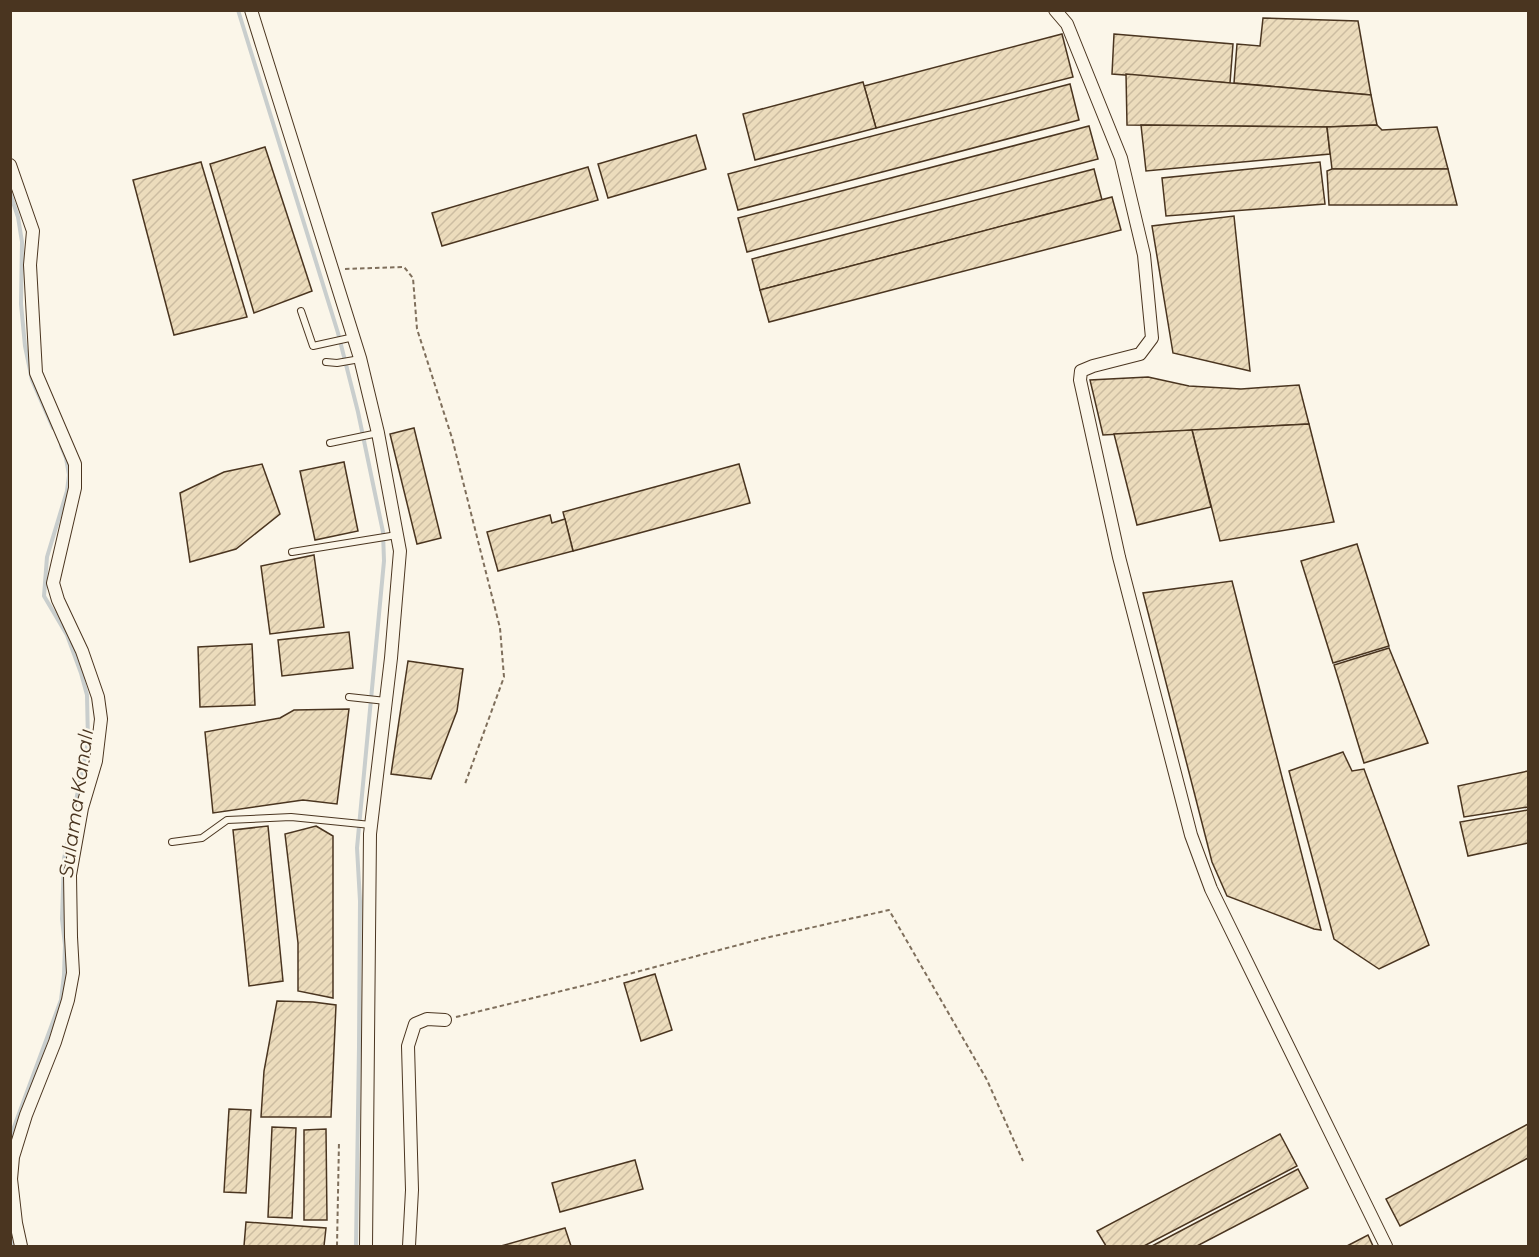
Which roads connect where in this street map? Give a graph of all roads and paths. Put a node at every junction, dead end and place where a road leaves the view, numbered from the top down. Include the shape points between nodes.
1 (251, 10) edge
2 (1055, 10) edge
3 (10, 165) edge
4 (333, 270) junction
5 (301, 311) dead end
6 (350, 338) junction
7 (357, 359) junction
8 (326, 362) dead end
9 (373, 434) junction
10 (330, 443) dead end
11 (393, 535) junction
12 (292, 552) dead end
13 (350, 697) dead end
14 (382, 701) junction
15 (465, 784) dead end
16 (368, 825) junction
17 (172, 842) dead end
18 (445, 1020) joint
19 (339, 1141) dead end
20 (1023, 1161) dead end
21 (21, 1246) edge
22 (338, 1246) edge
23 (366, 1246) edge
24 (410, 1246) edge
25 (1386, 1246) edge

1 - 4 street
2 - 25 street via 1067,24 1121,158 1144,255 1152,338 1140,354 1081,371 1080,380 1119,557 1191,835 1211,889
3 - 21 street via 33,231 30,265 36,373 75,464 75,488 53,583 82,651 98,697 101,719 96,761 82,808 70,875 73,973 68,1000 13,1157 11,1179
4 - 6 street
4 - 15 path via 404,267 413,278 417,329 453,438 500,628 504,677
5 - 6 lane via 313,346
6 - 7 street
7 - 8 lane
7 - 9 street
9 - 10 lane
9 - 11 street
11 - 12 lane
11 - 14 street via 400,551 391,658
13 - 14 lane
14 - 16 street
16 - 17 lane via 291,817 227,820 202,838
16 - 23 street
18 - 20 path via 889,910 987,1080
18 - 24 street via 427,1019 415,1024 408,1046
19 - 22 path

